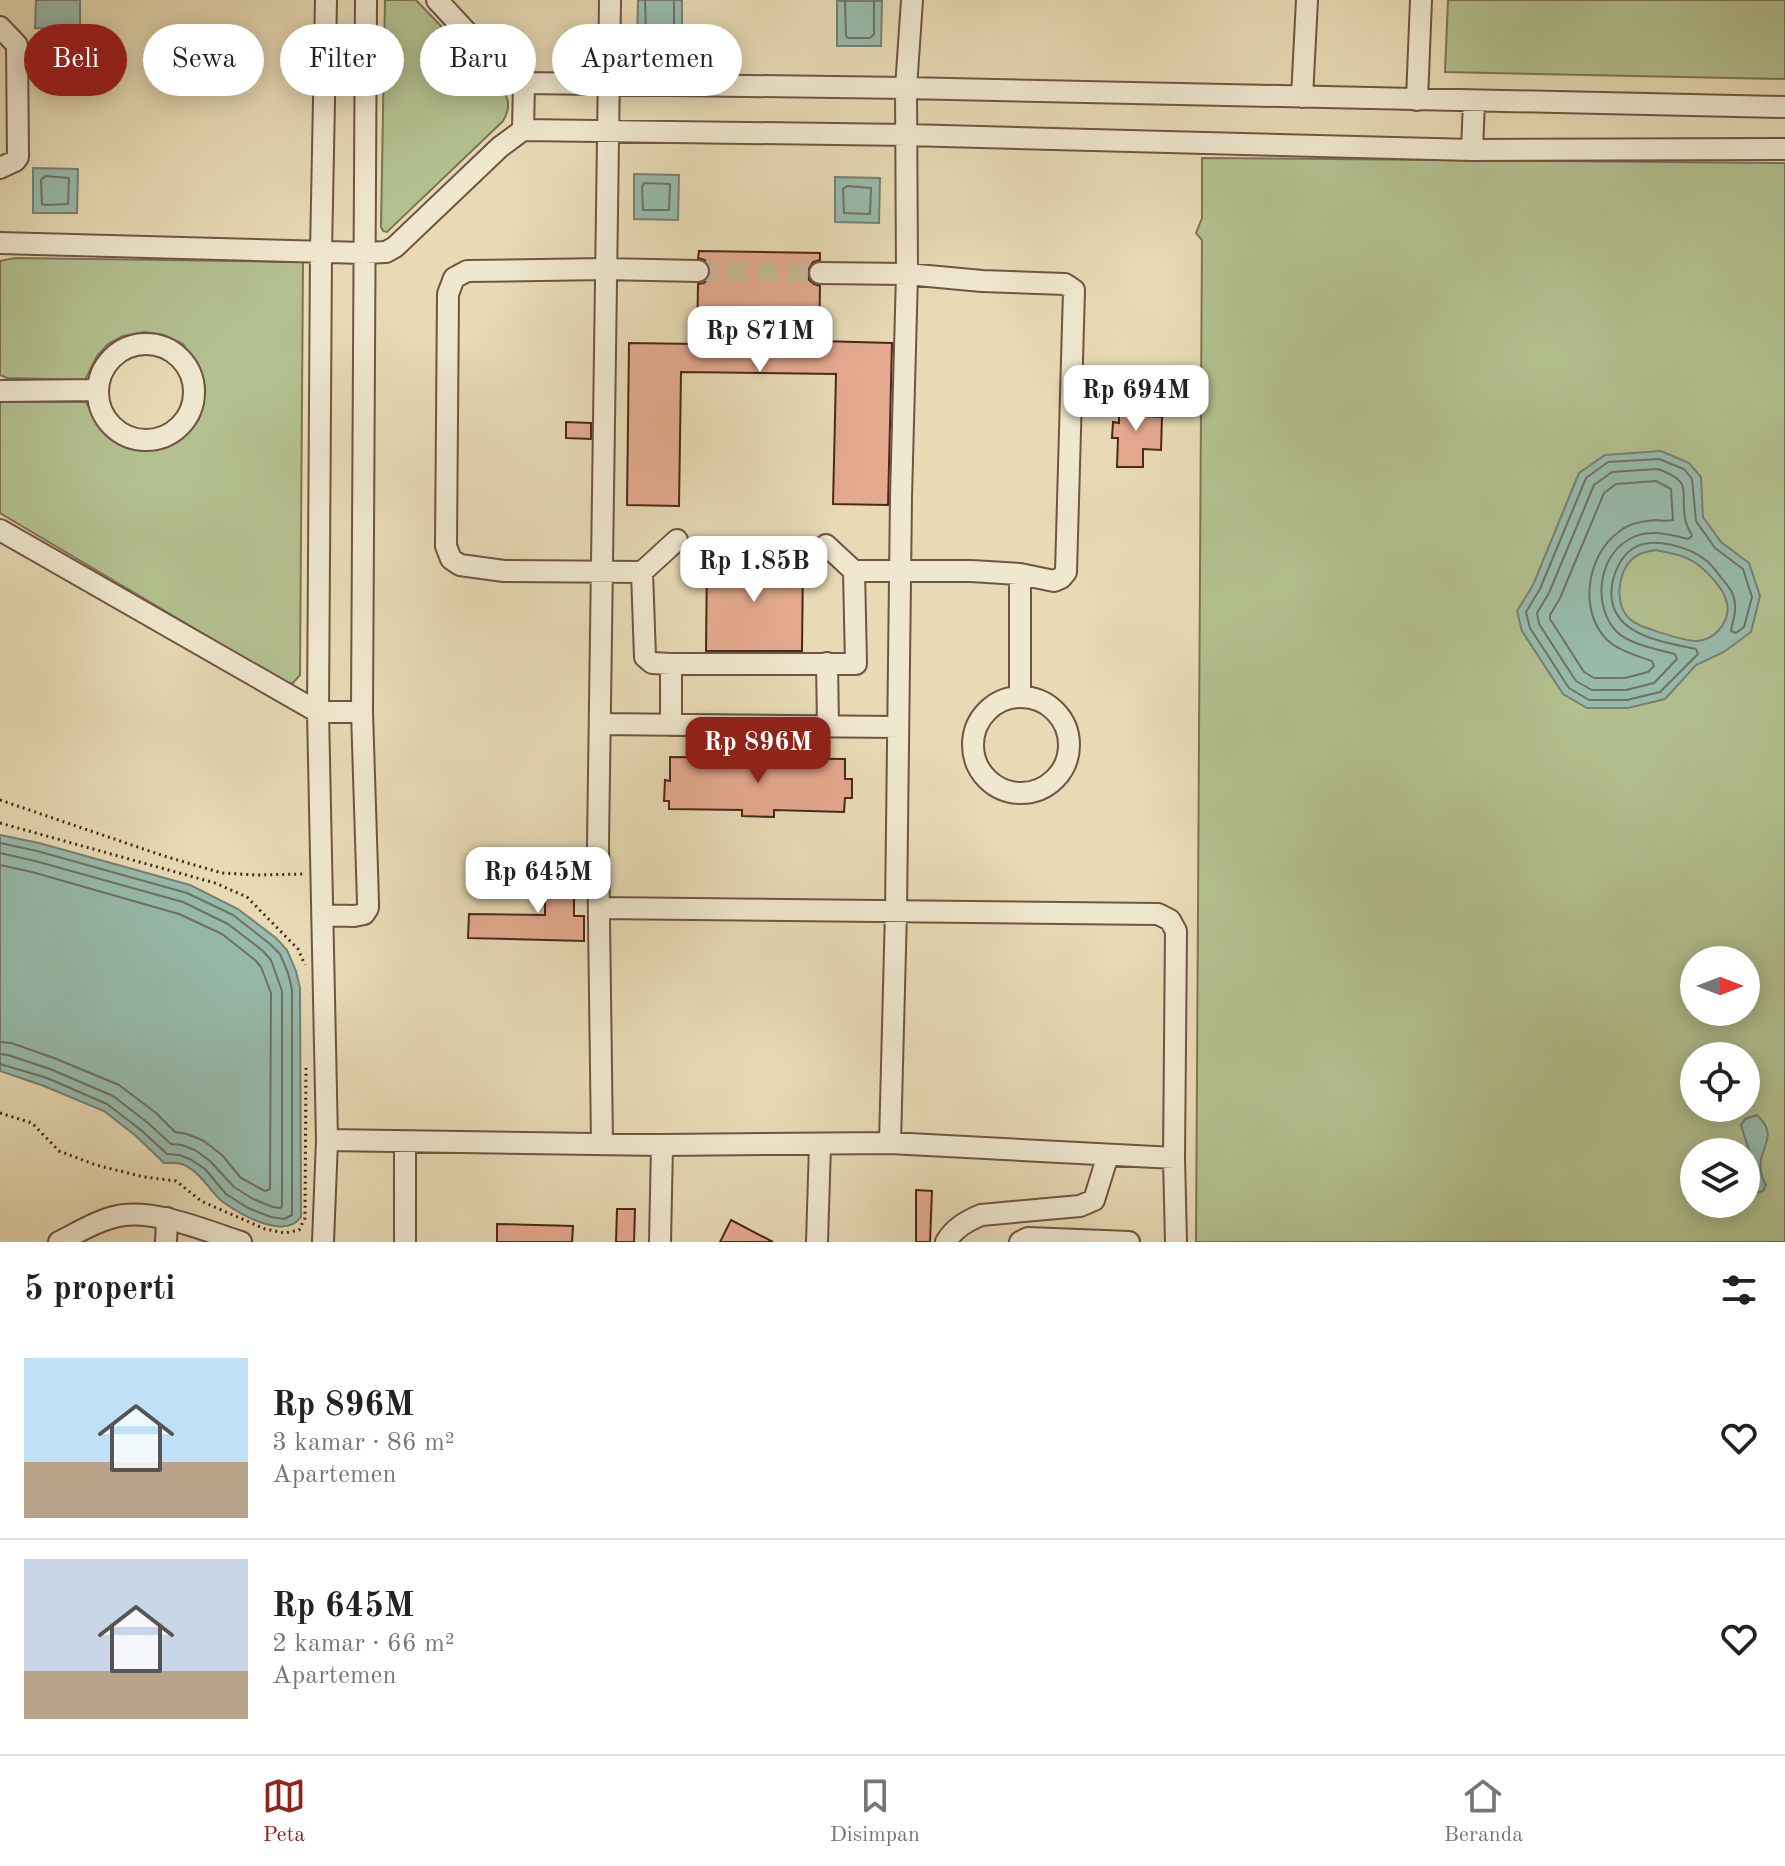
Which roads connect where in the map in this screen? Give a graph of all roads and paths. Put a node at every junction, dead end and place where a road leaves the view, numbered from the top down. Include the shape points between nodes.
1 (326, 0) edge
2 (366, 0) edge
3 (437, 0) edge
4 (610, 0) edge
5 (912, 0) edge
6 (1307, 0) edge
7 (1421, 0) edge
8 (459, 24) edge
9 (610, 24) edge
10 (0, 27) edge
11 (742, 86) edge
12 (906, 88) junction
13 (524, 96) edge
14 (610, 96) edge
15 (1302, 97) junction
16 (1417, 100) junction
17 (1474, 101) junction
18 (1785, 107) edge
19 (523, 130) junction
20 (609, 131) junction
21 (907, 135) junction
22 (1785, 149) edge
23 (1472, 150) junction
24 (0, 168) edge
25 (0, 243) edge
26 (321, 252) junction
27 (364, 253) junction
28 (605, 269) junction
29 (698, 271) tunnel mouth
30 (820, 273) tunnel mouth
31 (907, 274) junction
32 (98, 390) junction
33 (0, 391) edge
34 (0, 530) edge
35 (677, 540) dead end
36 (826, 545) dead end
37 (601, 571) junction
38 (854, 571) junction
39 (642, 572) junction
40 (900, 572) junction
41 (1020, 574) junction
42 (827, 663) junction
43 (671, 664) junction
44 (1020, 696) junction
45 (318, 712) junction
46 (362, 712) junction
47 (600, 724) junction
48 (671, 725) junction
49 (828, 726) junction
50 (898, 727) junction
51 (0, 800) edge
52 (0, 823) edge
53 (322, 874) junction
54 (599, 908) junction
55 (896, 911) junction
56 (323, 915) junction
57 (307, 970) dead end
58 (306, 1063) dead end
59 (0, 1113) edge
60 (327, 1140) junction
61 (405, 1142) junction
62 (602, 1143) junction
63 (890, 1143) junction
64 (662, 1145) junction
65 (820, 1145) junction
66 (1108, 1155) junction
67 (1174, 1158) junction
68 (167, 1218) junction
69 (99, 1232) edge
70 (59, 1242) edge
71 (166, 1242) edge
72 (241, 1242) edge
73 (323, 1242) edge
74 (405, 1242) edge
75 (660, 1242) edge
76 (817, 1242) edge
77 (946, 1242) edge
78 (1020, 1242) edge
79 (1129, 1242) edge
80 (1176, 1242) edge

1 - 26 lane
2 - 27 lane
3 - 8 lane
4 - 9 lane
5 - 12 lane
6 - 15 lane
7 - 16 lane
10 - 24 lane via 17,45 18,142 16,159
11 - 12 lane
12 - 15 lane
12 - 21 lane
13 - 19 lane
14 - 20 lane
15 - 16 lane
16 - 17 lane
17 - 18 lane
17 - 23 lane
19 - 20 lane
19 - 27 lane via 395,247
20 - 21 lane
20 - 28 lane
21 - 23 lane
21 - 31 lane
22 - 23 lane
25 - 26 lane
26 - 27 lane
26 - 45 lane
27 - 46 lane
28 - 29 lane
28 - 37 lane
28 - 37 lane via 467,271 454,278 448,294 446,546 451,559 504,571
30 - 31 lane
31 - 40 lane
31 - 41 lane via 1065,284 1074,290 1066,572 1054,581
32 - 32 lane via 110,360 122,350 145,344 181,358 194,387 193,403 177,430 147,441 117,432 99,406
32 - 33 lane
34 - 45 lane
35 - 39 lane
36 - 38 lane
37 - 39 lane
37 - 47 lane
38 - 40 lane
38 - 42 lane via 857,662
39 - 43 lane via 645,657
40 - 41 lane
40 - 50 lane
41 - 44 lane
42 - 43 lane
42 - 49 lane
43 - 48 lane
44 - 44 lane via 1038,699 1064,723 1068,758 1047,787 1012,794 982,775 972,741 988,709
45 - 46 lane
45 - 53 lane
46 - 56 lane via 368,908 354,916
47 - 48 lane
47 - 54 lane
48 - 49 lane
49 - 50 lane
50 - 55 lane
51 - 53 path via 222,873
52 - 57 path via 215,883 247,897 298,949
53 - 56 lane
54 - 55 lane
54 - 62 lane
55 - 63 lane
55 - 67 lane via 1158,914 1170,920 1176,931
56 - 60 lane
58 - 59 path via 305,1218 299,1230 285,1233 201,1201 176,1181 96,1165 59,1151 32,1123
60 - 61 lane
60 - 73 lane
61 - 62 lane
61 - 74 lane
62 - 64 lane
63 - 65 lane
63 - 66 lane
64 - 65 lane
64 - 75 lane
65 - 76 lane
66 - 67 lane
66 - 77 lane via 1094,1200 1088,1204 981,1215 951,1232
67 - 80 lane
68 - 69 lane via 124,1215
68 - 71 lane
68 - 72 lane
69 - 70 lane
78 - 79 lane

